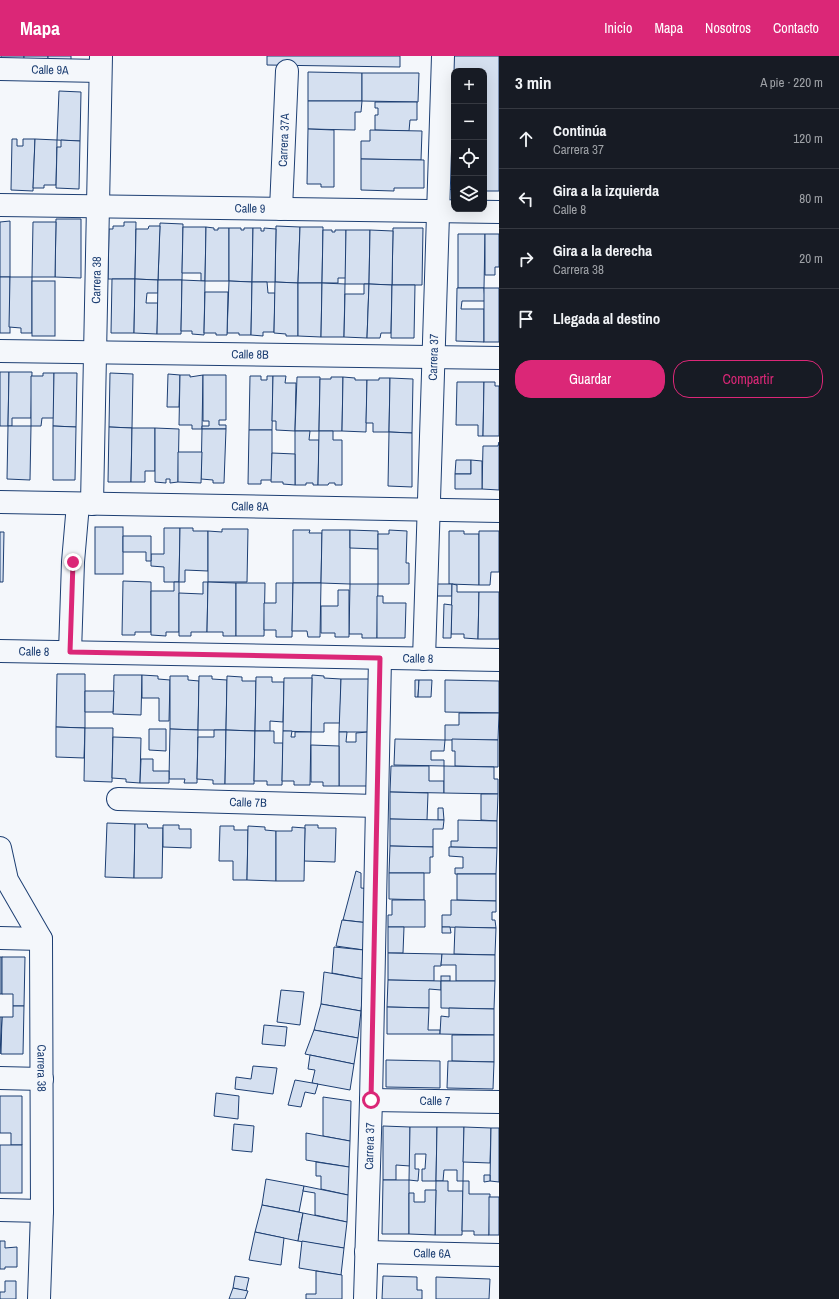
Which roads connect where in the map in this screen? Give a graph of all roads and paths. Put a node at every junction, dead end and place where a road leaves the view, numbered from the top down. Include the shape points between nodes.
1 (443, 56) edge
2 (100, 64) edge
3 (0, 70) edge
4 (287, 71) dead end
5 (0, 205) edge
6 (98, 206) junction
7 (281, 209) junction
8 (438, 211) junction
9 (499, 212) edge
10 (0, 351) edge
11 (95, 352) junction
12 (434, 357) junction
13 (499, 358) edge
14 (0, 502) edge
15 (85, 504) junction
16 (429, 510) junction
17 (499, 511) edge
18 (0, 651) edge
19 (70, 652) junction
20 (380, 658) junction
21 (424, 659) junction
22 (499, 660) edge
23 (118, 800) dead end
24 (377, 806) junction
25 (0, 848) edge
26 (0, 938) edge
27 (41, 939) junction
28 (0, 1078) edge
29 (42, 1079) junction
30 (371, 1100) junction
31 (499, 1102) edge
32 (0, 1210) edge
33 (42, 1211) junction
34 (366, 1252) junction
35 (499, 1255) edge
36 (39, 1299) edge
37 (365, 1299) edge

1 - 8 street, Carrera 37
2 - 3 street, Calle 9A
2 - 6 street, Carrera 38
4 - 7 street, Carrera 37A
5 - 6 street, Calle 9
6 - 7 street, Calle 9
6 - 11 street, Carrera 38
7 - 8 street, Calle 9
8 - 9 street, Calle 9
8 - 12 street, Carrera 37
10 - 11 street, Calle 8B
11 - 12 street, Calle 8B
11 - 15 street, Carrera 38
12 - 13 street, Calle 8B
12 - 16 street, Carrera 37
14 - 15 street, Calle 8A
15 - 16 street, Calle 8A
15 - 19 street, Carrera 38 via 73,562
16 - 17 street, Calle 8A
16 - 21 street, Carrera 37
18 - 19 street, Calle 8
19 - 20 street, Calle 8
20 - 21 street, Calle 8
20 - 24 street, Carrera 37
21 - 22 street, Calle 8
23 - 24 street, Calle 7B
24 - 30 street, Carrera 37
25 - 27 street, Carrera 38 via 7,880
26 - 27 street
27 - 29 street, Carrera 38
28 - 29 street
29 - 33 street, Carrera 38
30 - 31 street, Calle 7
30 - 34 street, Carrera 37
32 - 33 street
33 - 36 street, Carrera 38
34 - 35 street, Calle 6A
34 - 37 street, Carrera 37

